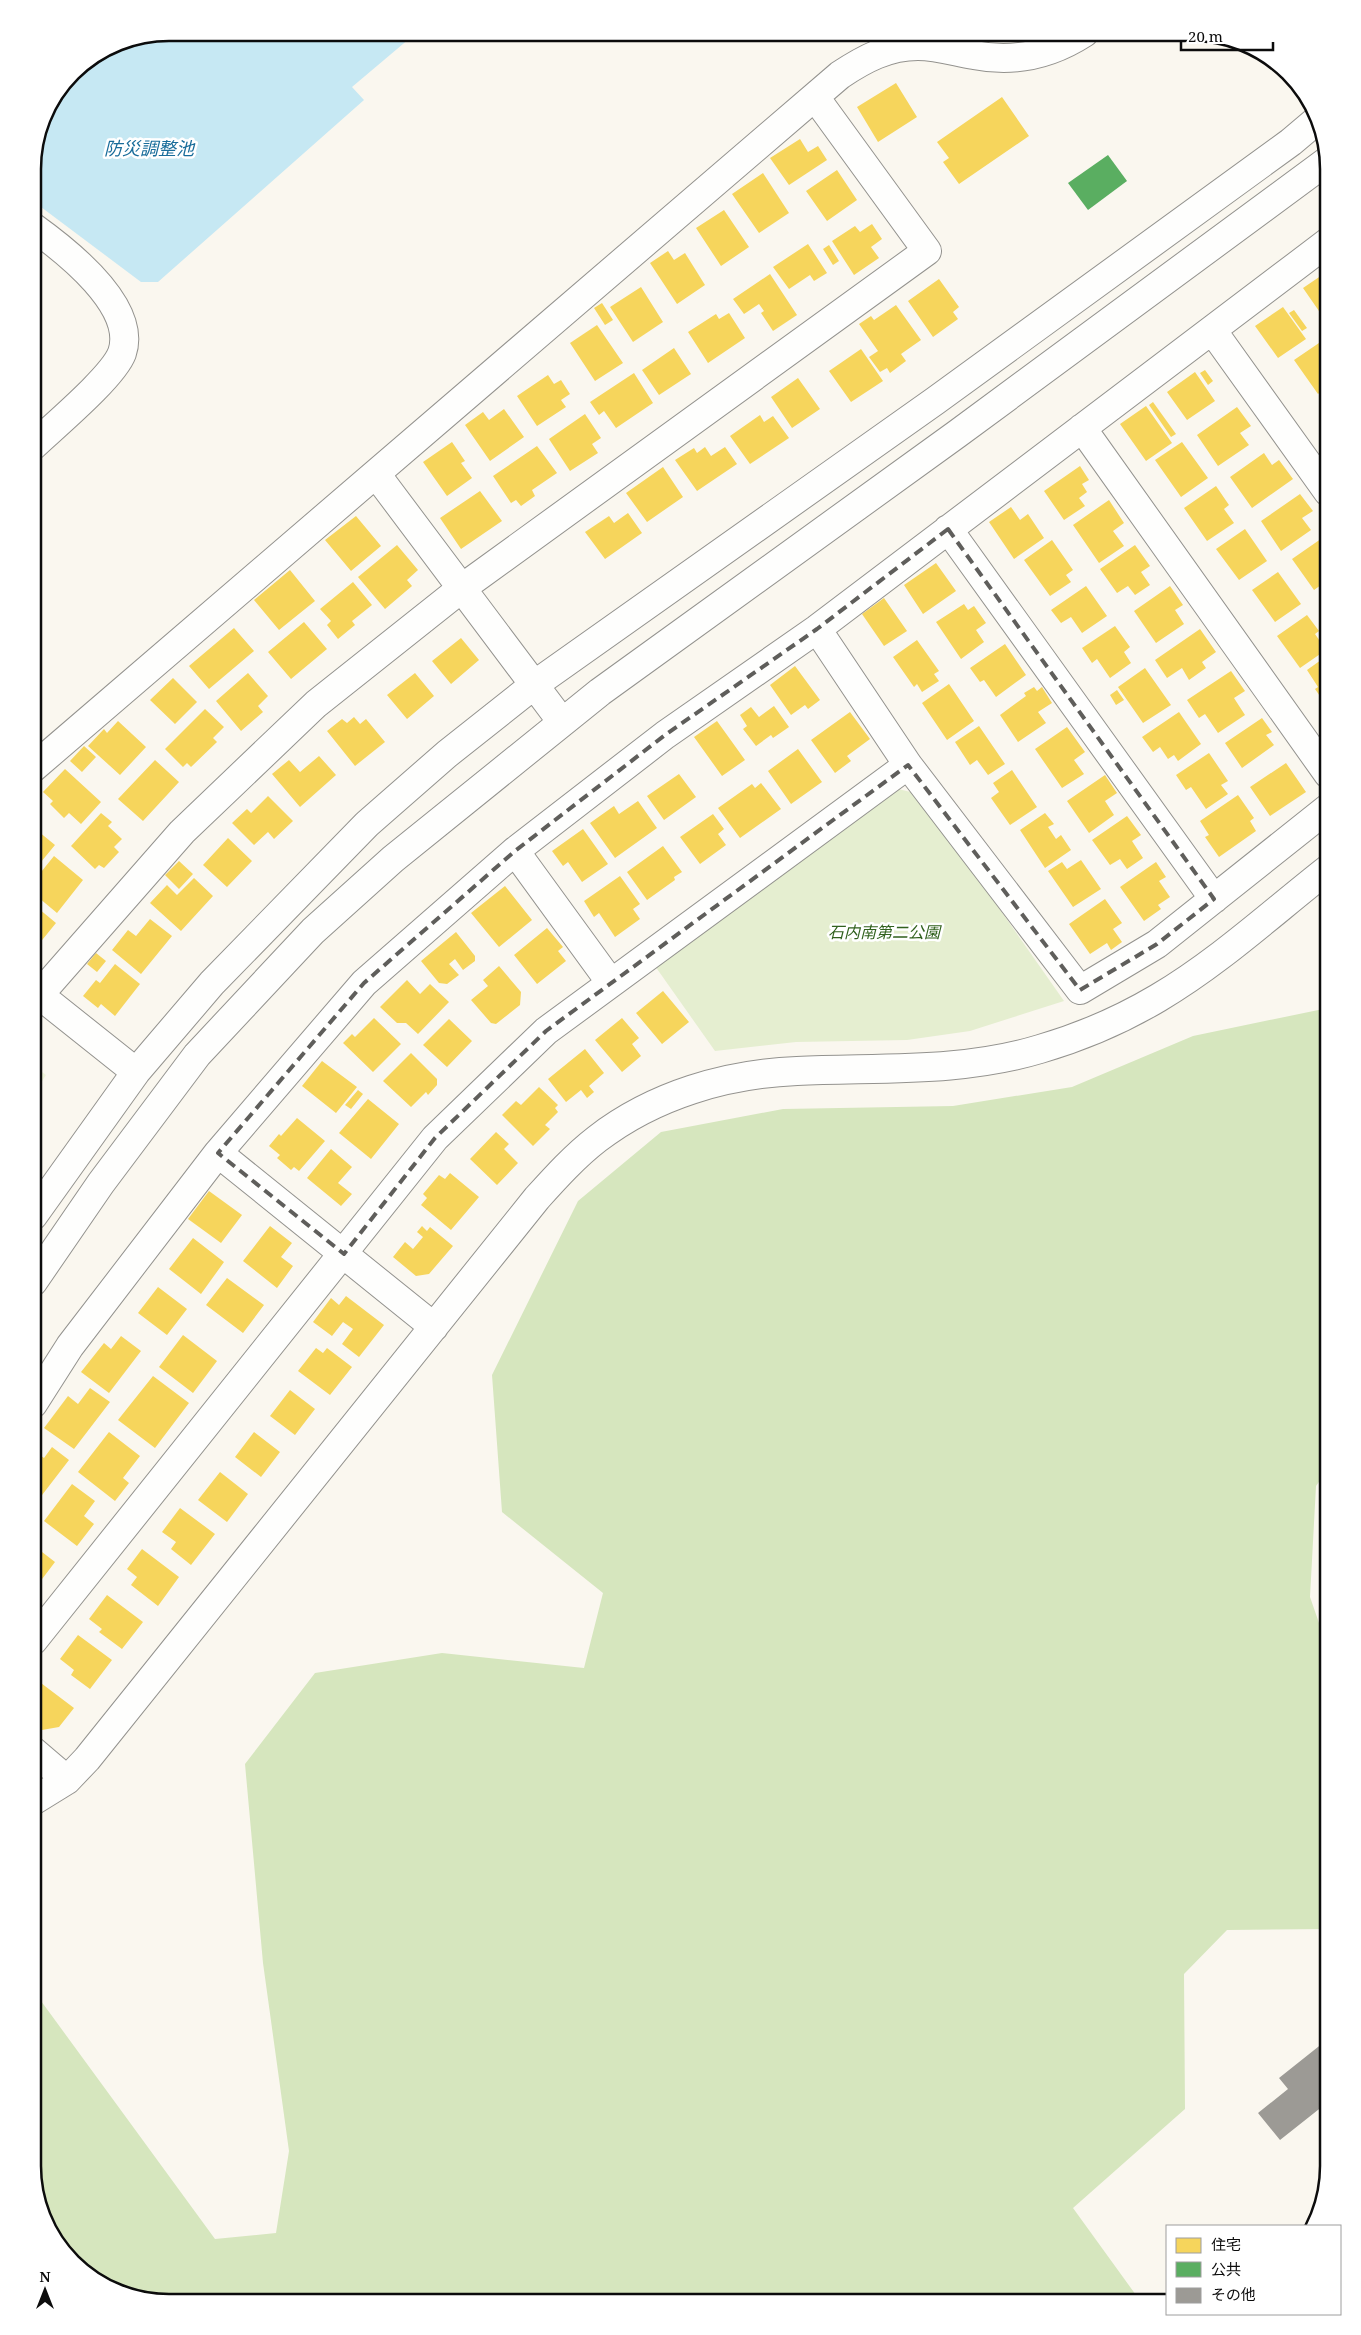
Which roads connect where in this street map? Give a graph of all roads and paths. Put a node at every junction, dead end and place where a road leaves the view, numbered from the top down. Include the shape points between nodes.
1 (1071, 42) edge
2 (815, 97) junction
3 (1311, 125) edge
4 (1320, 166) edge
5 (42, 234) edge
6 (1320, 248) edge
7 (1212, 330) junction
8 (1082, 428) junction
9 (42, 437) edge
10 (376, 474) junction
11 (1320, 481) edge
12 (948, 529) junction
13 (462, 588) junction
14 (817, 629) junction
15 (534, 685) junction
16 (562, 722) junction
17 (42, 761) edge
18 (1320, 763) edge
19 (908, 765) junction
20 (1320, 814) edge
21 (515, 851) junction
22 (1320, 875) edge
23 (1214, 899) junction
24 (611, 984) junction
25 (42, 987) edge
26 (42, 997) edge
27 (136, 1072) junction
28 (218, 1153) junction
29 (41, 1204) edge
30 (344, 1254) junction
31 (41, 1270) edge
32 (434, 1327) junction
33 (41, 1391) edge
34 (41, 1631) edge
35 (41, 1759) edge
36 (67, 1780) junction
37 (41, 1795) edge

1 - 2 street via 1023,58 999,59 918,46 890,49 863,59
2 - 10 street
2 - 13 street via 927,251
3 - 15 street via 943,395
4 - 16 street
5 - 9 street via 77,260 112,302 123,327 122,353 107,375
6 - 7 street
7 - 8 street
7 - 11 street
8 - 12 street
8 - 18 street
10 - 13 street
10 - 17 street
12 - 14 street
12 - 23 street
13 - 15 street
13 - 25 street via 316,704 189,825
14 - 19 street
14 - 21 street via 665,735
15 - 16 street
15 - 27 street via 447,754 367,824 212,984
16 - 31 street via 393,858 272,974 197,1055 101,1183
19 - 23 street via 1080,990 1158,944
19 - 24 street
20 - 23 street
21 - 24 street
21 - 28 street via 364,984
22 - 32 street via 1213,960 1159,998 1092,1031 1039,1050 974,1064 754,1074 712,1083 672,1097 634,1116 598,1138 565,1166
24 - 30 street via 546,1031 435,1138
26 - 27 street
27 - 29 street
28 - 30 street
28 - 33 street via 70,1346
30 - 32 street
30 - 34 street
32 - 36 street via 87,1760
35 - 36 street
36 - 37 street

